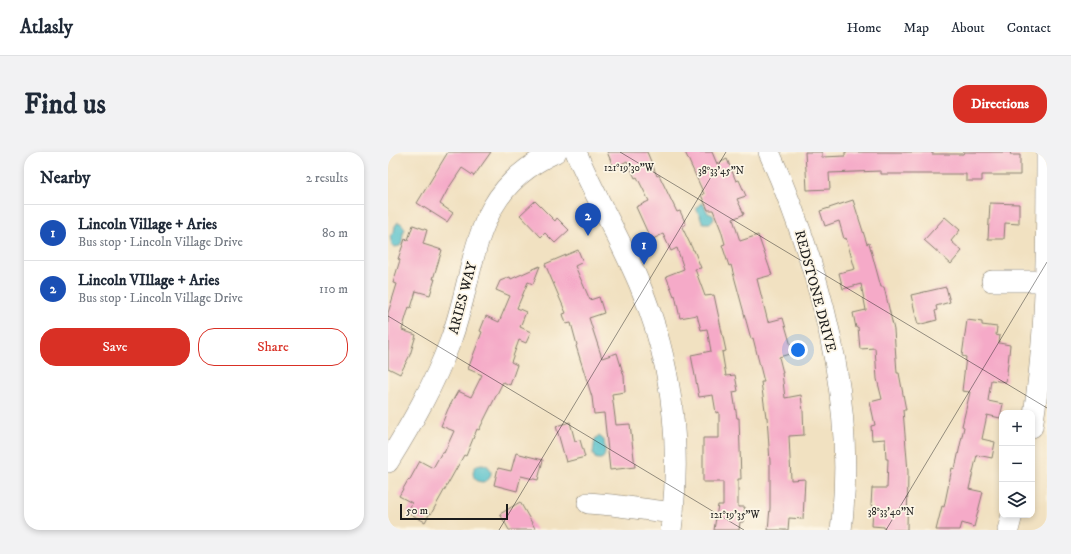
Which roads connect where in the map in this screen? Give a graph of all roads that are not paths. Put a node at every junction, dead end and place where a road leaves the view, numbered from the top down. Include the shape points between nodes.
1 (556, 152) edge
2 (576, 152) edge
3 (770, 152) edge
4 (1047, 152) edge
5 (992, 281) dead end
6 (1047, 281) edge
7 (1035, 410) edge
8 (388, 462) edge
9 (588, 503) dead end
10 (1011, 518) edge
11 (672, 521) edge
12 (841, 530) edge
13 (1008, 530) edge

1 - 8 street, ARIES WAY via 516,178 504,190 486,218 451,341 417,416
2 - 11 street via 639,283 661,345 676,441
3 - 12 street, REDSTONE DRIVE via 803,237 831,342 841,400 844,442
4 - 6 street
5 - 6 street
6 - 7 street via 1045,335
9 - 11 street via 612,505
10 - 13 street

